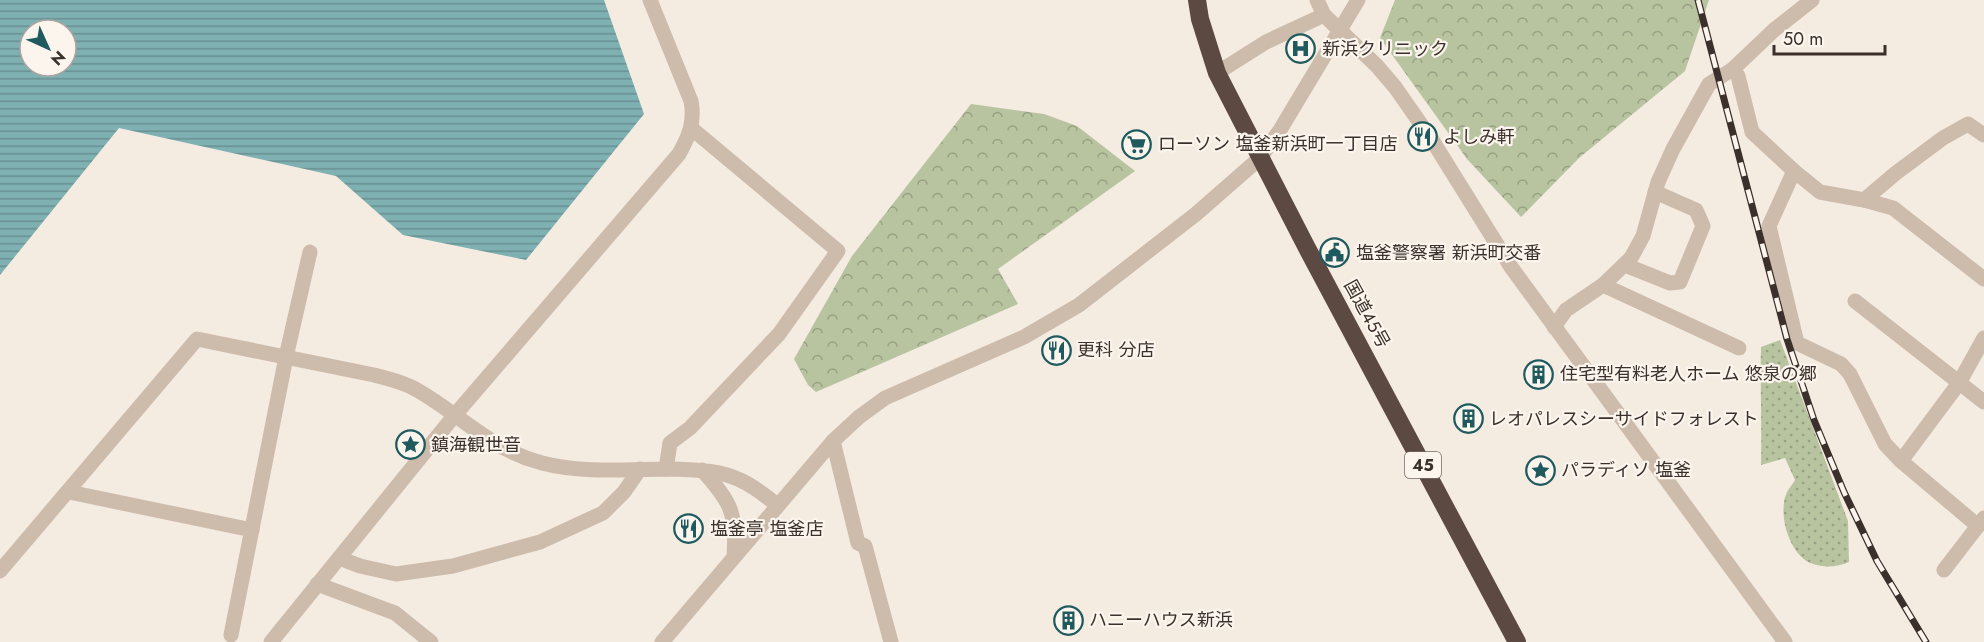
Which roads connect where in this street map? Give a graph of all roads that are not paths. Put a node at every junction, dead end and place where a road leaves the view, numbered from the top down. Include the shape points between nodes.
1 (650, 0) edge
2 (1197, 0) edge
3 (1317, 0) edge
4 (1358, 0) edge
5 (1812, 0) edge
6 (1324, 15) junction
7 (1339, 31) junction
8 (1733, 69) junction
9 (1217, 73) junction
10 (691, 128) junction
11 (1984, 135) edge
12 (1260, 158) junction
13 (1794, 171) junction
14 (1655, 192) junction
15 (1864, 200) junction
16 (310, 252) dead end
17 (1625, 265) junction
18 (1984, 279) edge
19 (1604, 285) junction
20 (1855, 301) dead end
21 (1554, 327) junction
22 (1984, 338) edge
23 (1739, 348) dead end
24 (286, 357) junction
25 (1959, 383) junction
26 (1984, 402) edge
27 (454, 416) junction
28 (833, 441) junction
29 (1901, 461) junction
30 (640, 469) junction
31 (666, 469) junction
32 (702, 470) junction
33 (69, 492) junction
34 (777, 505) junction
35 (1981, 522) edge
36 (252, 530) junction
37 (734, 557) junction
38 (339, 558) junction
39 (1944, 570) dead end
40 (0, 571) edge
41 (317, 584) junction
42 (231, 634) dead end
43 (271, 642) edge
44 (431, 642) edge
45 (662, 642) edge
46 (891, 642) edge
47 (1516, 642) edge
48 (1785, 642) edge

1 - 10 street via 692,101
2 - 9 highway, 国道45号 / 45
3 - 6 street
4 - 7 street
5 - 8 street
6 - 7 street
6 - 9 street via 1266,42
7 - 12 street
7 - 21 street via 1395,87
8 - 13 street via 1752,132
8 - 14 street via 1709,84 1673,149
9 - 12 highway, 国道45号 / 45
10 - 27 street via 679,154
10 - 31 street via 838,251 779,334 690,428 670,443
11 - 15 street via 1968,124 1943,138
12 - 28 street via 1196,214 1079,304 1024,338 885,398
12 - 47 highway, 国道45号 / 45
13 - 15 street via 1820,192
13 - 29 street via 1769,226 1797,343 1841,363 1885,444
14 - 17 street via 1643,236
14 - 17 street via 1696,210 1703,226 1680,282 1670,283
15 - 18 street via 1893,208
16 - 24 street
17 - 19 street
19 - 21 street via 1566,310
19 - 23 street
20 - 25 street
21 - 48 street
22 - 25 street
24 - 27 street via 401,382
24 - 33 street via 197,339
24 - 36 street
25 - 26 street
25 - 29 street
27 - 30 street via 514,455 569,468
27 - 38 street
28 - 34 street
28 - 46 street via 858,543 865,546
29 - 35 street
30 - 31 street
30 - 38 street via 603,513 540,542 453,566 396,574
31 - 32 street
32 - 34 street via 739,479
32 - 37 street via 722,491 731,508 736,530
33 - 36 street
33 - 40 street
34 - 37 street
35 - 39 street
36 - 42 street
37 - 45 street
38 - 41 street
41 - 43 street
41 - 44 street via 395,613

